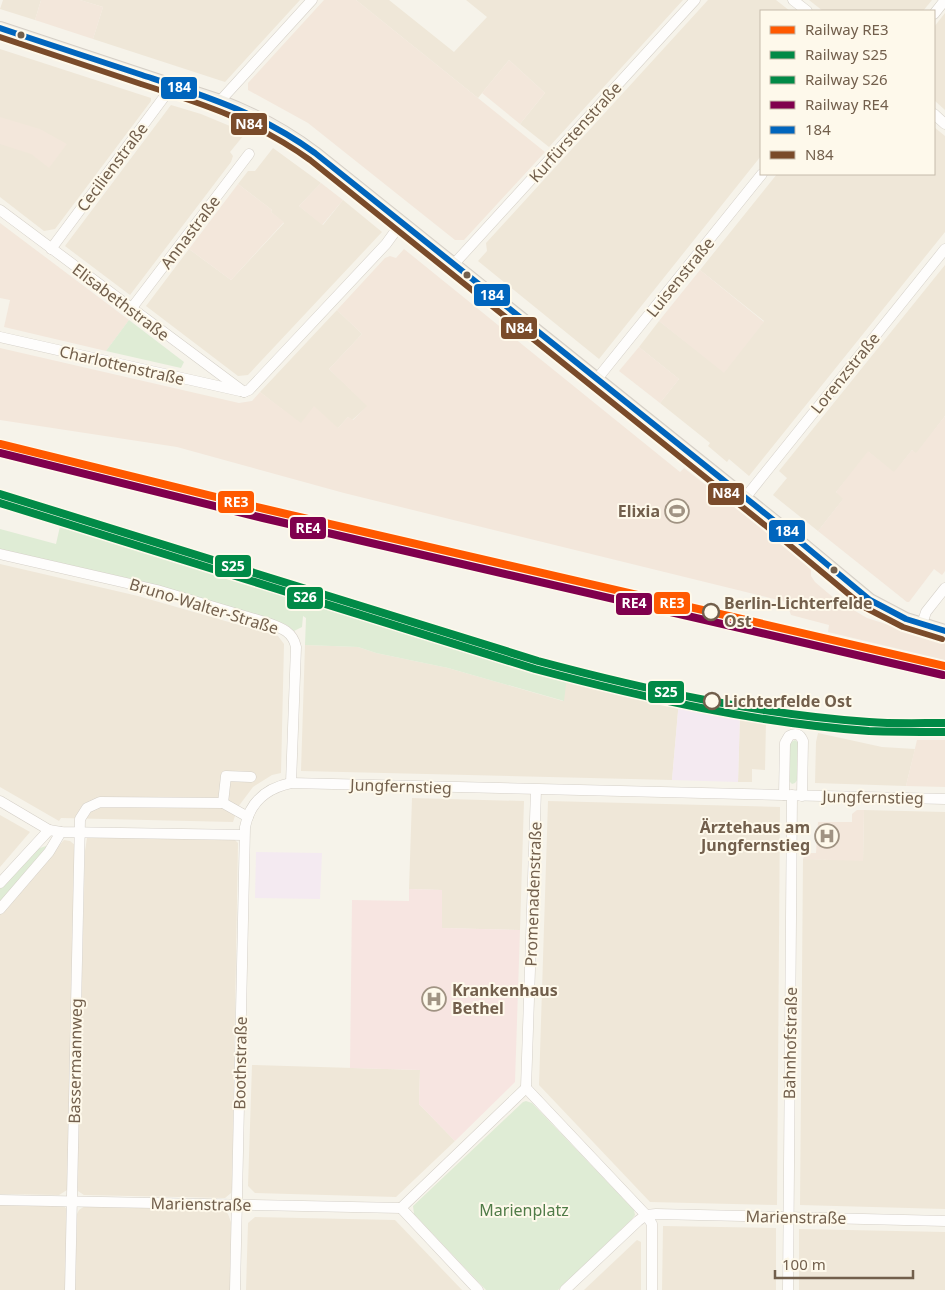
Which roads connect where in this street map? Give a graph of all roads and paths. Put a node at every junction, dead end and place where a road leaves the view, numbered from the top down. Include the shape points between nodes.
1 (312, 0) edge
2 (696, 0) edge
3 (792, 0) edge
4 (945, 0) edge
5 (806, 10) edge
6 (935, 13) edge
7 (0, 28) edge
8 (173, 85) junction
9 (220, 101) junction
10 (935, 115) edge
11 (945, 124) edge
12 (249, 154) dead end
13 (761, 175) edge
14 (0, 210) edge
15 (402, 222) junction
16 (51, 249) junction
17 (945, 249) edge
18 (454, 264) junction
19 (131, 309) junction
20 (0, 337) edge
21 (597, 379) junction
22 (244, 392) junction
23 (744, 498) junction
24 (0, 554) edge
25 (945, 588) edge
26 (922, 624) junction
27 (945, 631) edge
28 (251, 777) dead end
29 (291, 783) junction
30 (536, 790) junction
31 (793, 796) junction
32 (945, 799) edge
33 (0, 801) edge
34 (223, 803) junction
35 (248, 817) junction
36 (49, 830) junction
37 (62, 832) junction
38 (80, 832) junction
39 (244, 835) junction
40 (0, 883) edge
41 (0, 909) edge
42 (526, 1088) junction
43 (0, 1200) edge
44 (72, 1201) junction
45 (237, 1205) junction
46 (401, 1208) junction
47 (646, 1215) junction
48 (789, 1217) junction
49 (945, 1221) edge
50 (70, 1290) edge
51 (235, 1290) edge
52 (478, 1290) edge
53 (565, 1290) edge
54 (652, 1290) edge
55 (788, 1290) edge

1 - 9 street
2 - 18 street, Kurfürstenstraße
3 - 5 street
4 - 6 street
7 - 8 main road
8 - 9 main road
8 - 16 street, Cecilienstraße
9 - 15 main road via 262,119 297,140
10 - 11 street
12 - 19 street, Annastraße
13 - 21 street, Luisenstraße
14 - 16 street, Elisabethstraße
15 - 18 main road
15 - 22 street via 379,251
16 - 19 street, Elisabethstraße
17 - 23 street, Lorenzstraße
18 - 21 main road
19 - 22 street, Elisabethstraße
20 - 22 street, Charlottenstraße
21 - 23 main road
23 - 26 main road via 870,600
24 - 29 street, Bruno-Walter-Straße via 156,590 284,629 293,638 296,648
25 - 26 street via 926,612
26 - 27 main road
28 - 34 street via 226,776
29 - 30 street, Jungfernstieg
29 - 35 street, Jungfernstieg via 276,786 265,793
30 - 31 street, Jungfernstieg
30 - 42 street, Promenadenstraße
31 - 31 street, Jungfernstieg via 803,741 796,734 789,736 785,743
31 - 32 street, Jungfernstieg
31 - 48 street, Bahnhofstraße
33 - 36 street
34 - 35 street
34 - 38 street, Bassermannweg via 100,802 86,808 82,814
35 - 39 street, Jungfernstieg
36 - 37 street
36 - 40 street
37 - 38 street
37 - 41 street
38 - 39 street
38 - 44 street, Bassermannweg
39 - 45 street, Boothstraße
42 - 46 street
42 - 47 street
43 - 44 street, Marienstraße
44 - 45 street, Marienstraße
44 - 50 street, Bassermannweg
45 - 46 street, Marienstraße
45 - 51 street, Boothstraße
46 - 52 street
47 - 48 street, Marienstraße
47 - 53 street
47 - 54 street via 652,1224
48 - 49 street, Marienstraße
48 - 55 street, Bahnhofstraße

